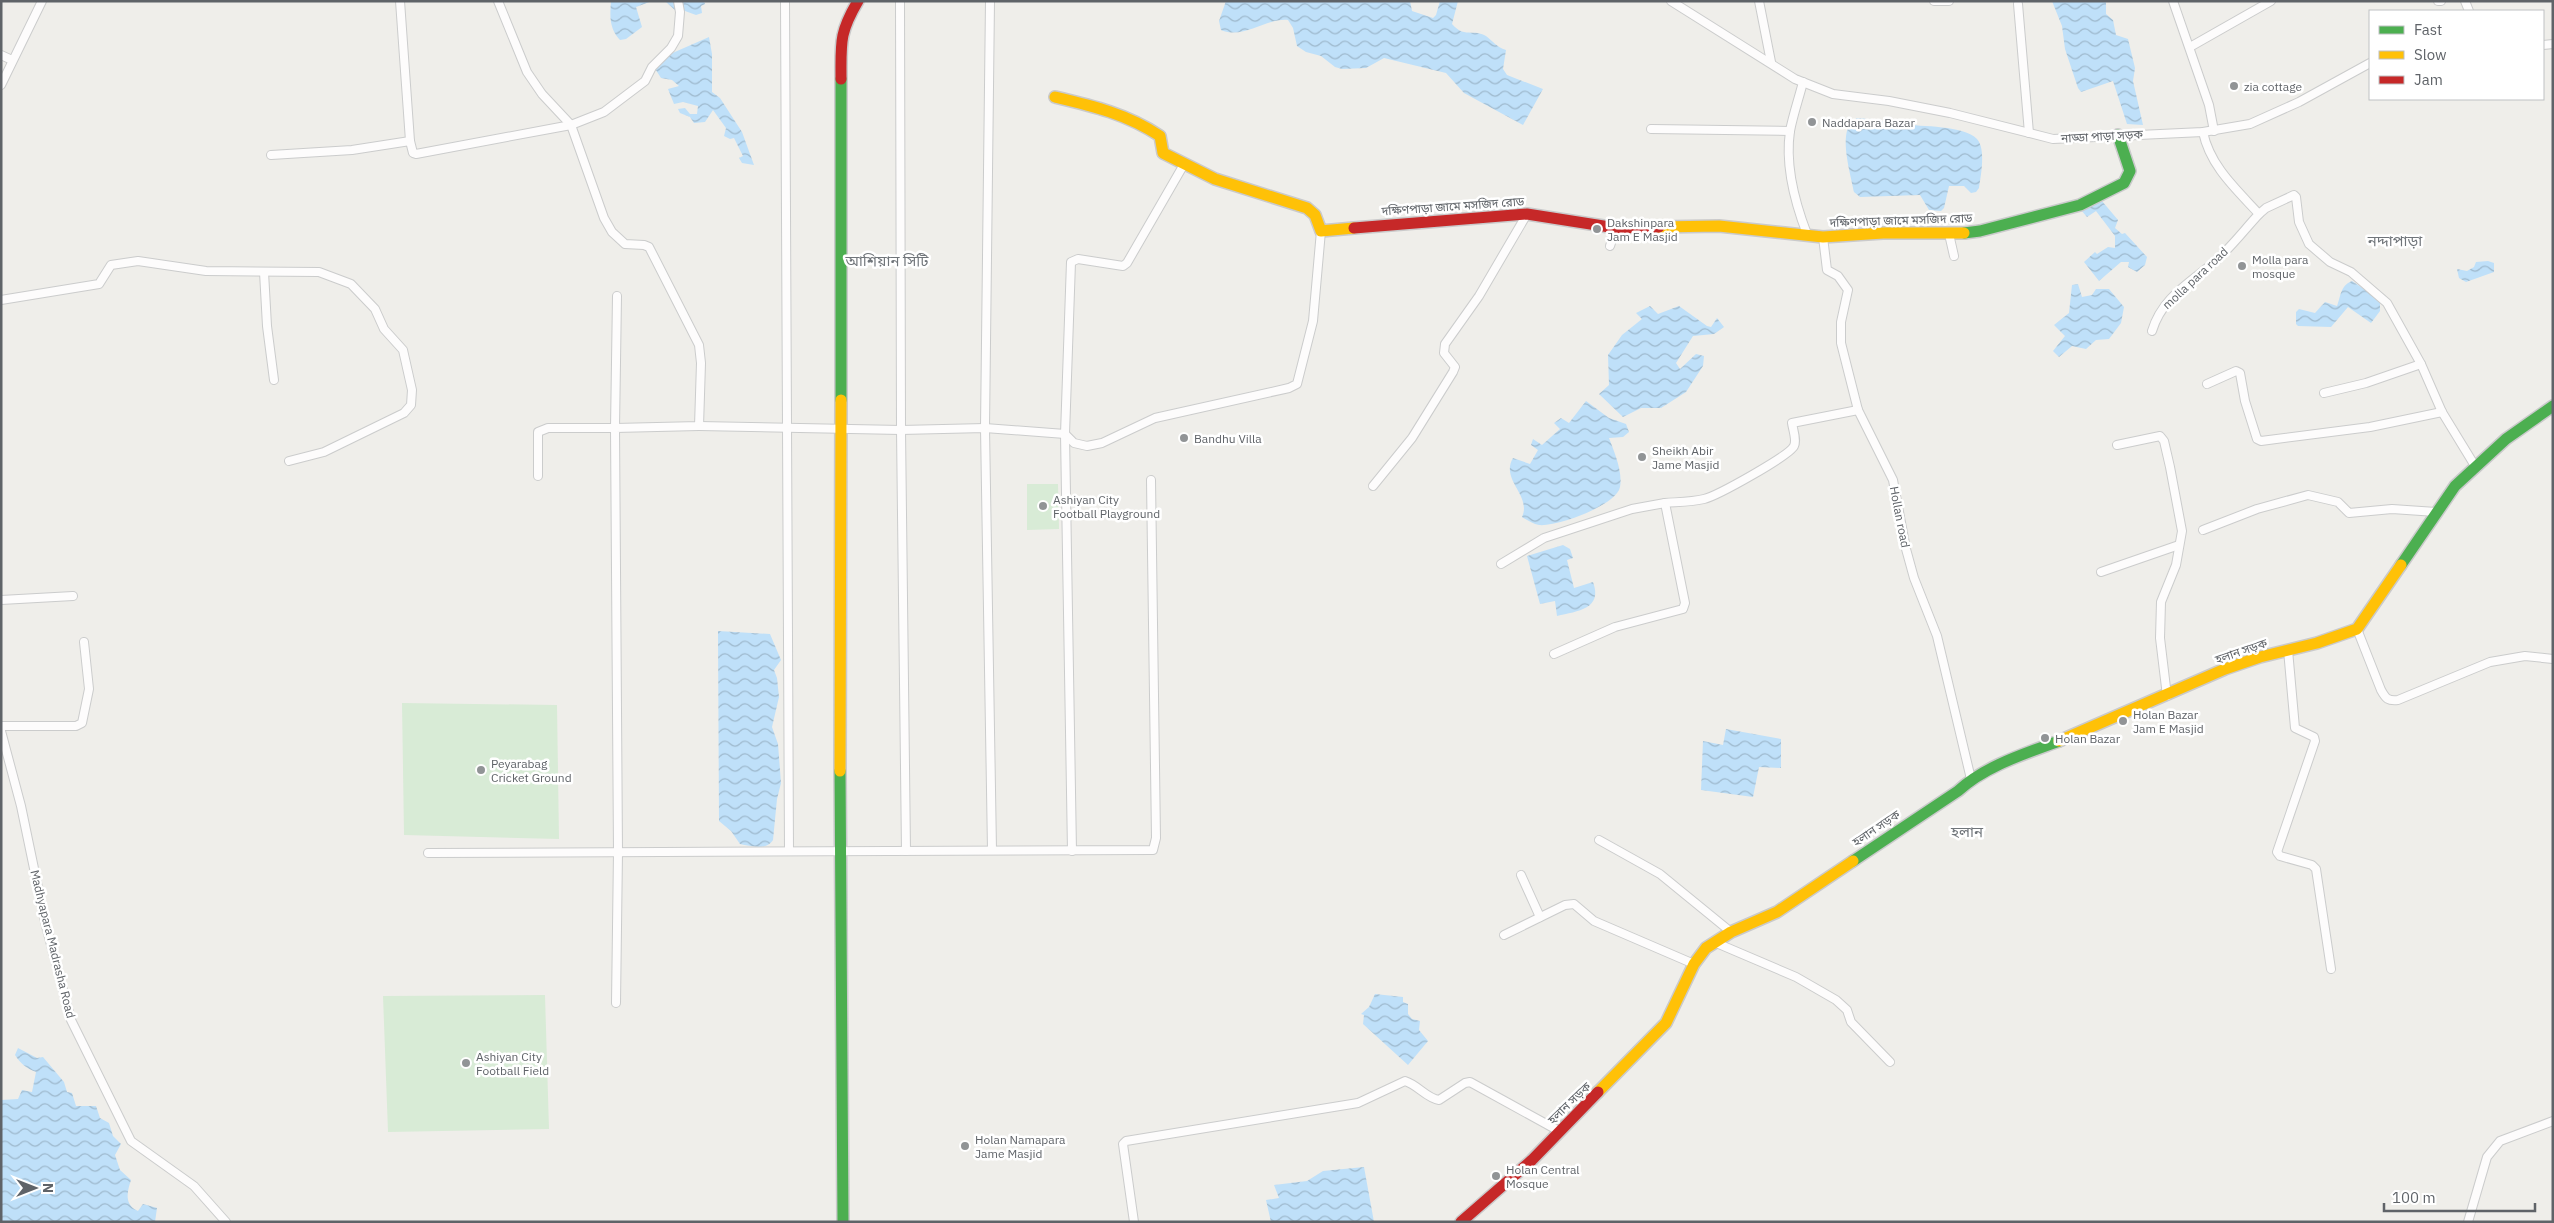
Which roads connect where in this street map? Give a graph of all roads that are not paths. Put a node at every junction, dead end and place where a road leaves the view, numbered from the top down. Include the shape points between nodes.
1 (42, 1) edge
2 (400, 1) edge
3 (498, 1) edge
4 (678, 1) edge
5 (786, 1) edge
6 (858, 1) edge
7 (900, 1) edge
8 (990, 1) edge
9 (1671, 1) edge
10 (1759, 1) edge
11 (1934, 1) edge
12 (1950, 1) edge
13 (2173, 1) edge
14 (2271, 1) edge
15 (2018, 4) dead end
16 (2190, 47) junction
17 (1, 55) edge
18 (12, 60) junction
19 (1771, 62) junction
20 (2369, 64) edge
21 (1803, 82) junction
22 (1, 85) edge
23 (1055, 97) dead end
24 (571, 125) junction
25 (1651, 129) dead end
26 (1790, 131) junction
27 (2214, 131) junction
28 (2203, 132) junction
29 (2029, 133) junction
30 (2118, 135) junction
31 (410, 141) junction
32 (271, 155) dead end
33 (1183, 166) junction
34 (1527, 214) junction
35 (2259, 214) junction
36 (1616, 228) junction
37 (1321, 231) junction
38 (1807, 234) junction
39 (1949, 234) junction
40 (1823, 237) junction
41 (1610, 246) dead end
42 (1954, 256) dead end
43 (264, 272) junction
44 (617, 296) dead end
45 (1, 300) edge
46 (2152, 331) dead end
47 (2421, 364) junction
48 (274, 380) dead end
49 (2207, 384) dead end
50 (2324, 393) dead end
51 (2551, 408) edge
52 (1858, 410) junction
53 (2442, 412) junction
54 (699, 426) junction
55 (615, 428) junction
56 (841, 428) junction
57 (985, 428) junction
58 (787, 429) junction
59 (901, 430) junction
60 (1065, 434) junction
61 (2116, 444) dead end
62 (289, 460) dead end
63 (2475, 466) junction
64 (538, 476) dead end
65 (1151, 480) dead end
66 (1372, 486) dead end
67 (1665, 504) junction
68 (2436, 512) junction
69 (2203, 530) dead end
70 (2179, 545) junction
71 (1501, 564) dead end
72 (2102, 572) dead end
73 (73, 596) dead end
74 (1, 600) edge
75 (2356, 630) junction
76 (84, 642) dead end
77 (2288, 650) junction
78 (1554, 654) dead end
79 (2553, 659) edge
80 (2167, 696) junction
81 (1, 726) edge
82 (1, 731) edge
83 (1971, 779) junction
84 (1599, 840) dead end
85 (992, 850) junction
86 (789, 851) junction
87 (840, 851) junction
88 (906, 851) junction
89 (1072, 851) junction
90 (618, 852) junction
91 (428, 853) dead end
92 (1521, 875) dead end
93 (1540, 917) junction
94 (1731, 932) junction
95 (1504, 935) dead end
96 (1714, 942) junction
97 (1694, 964) junction
98 (2331, 969) dead end
99 (616, 1002) dead end
100 (1890, 1062) dead end
101 (2553, 1121) edge
102 (1559, 1131) junction
103 (226, 1222) edge
104 (843, 1222) edge
105 (1134, 1222) edge
106 (1461, 1222) edge
107 (2468, 1222) edge

1 - 18 street
2 - 31 street
3 - 24 street via 527,72 542,94
4 - 24 street via 678,36 652,67 646,81 604,112
5 - 58 street
6 - 56 street via 841,33
7 - 59 street
8 - 57 street
9 - 19 street, নাড্ডা পাড়া সড়ক
10 - 19 street
11 - 12 street
13 - 16 street
14 - 16 street
15 - 29 street
16 - 27 street via 2210,105
17 - 18 street
18 - 22 street
19 - 21 street, নাড্ডা পাড়া সড়ক
20 - 27 street, নাড্ডা পাড়া সড়ক via 2265,118
21 - 26 street
21 - 29 street, নাড্ডা পাড়া সড়ক via 1833,94 1898,102
23 - 33 street via 1116,111 1141,123 1160,136 1163,153
24 - 31 street via 416,154
24 - 54 street via 612,232 625,244 649,247 699,345
25 - 26 street
26 - 38 street via 1789,150 1796,205
27 - 28 street, নাড্ডা পাড়া সড়ক
28 - 30 street, নাড্ডা পাড়া সড়ক
28 - 35 street via 2207,149 2219,170
29 - 30 street, নাড্ডা পাড়া সড়ক via 2053,139
30 - 39 street, দক্ষিণপাড়া জামে মসজিদ রোড via 2130,171 2124,182 2080,206 1980,231
31 - 32 street via 352,150
33 - 37 street via 1238,189 1307,208 1316,215
33 - 60 street via 1127,263 1123,266 1078,259 1071,262
34 - 36 street, দক্ষিণপাড়া জামে মসজিদ রোড
34 - 37 street, দক্ষিণপাড়া জামে মসজিদ রোড
34 - 66 street via 1479,296 1444,344 1444,353 1455,367 1453,372 1412,438
35 - 46 street, molla para road via 2214,262 2168,301 2157,314
35 - 47 street, molla para road via 2294,195 2299,222 2310,244 2330,262 2352,272 2387,303
36 - 38 street, দক্ষিণপাড়া জামে মসজিদ রোড via 1719,226
36 - 41 street
37 - 60 street via 1313,321 1296,384 1155,418 1102,443 1087,446 1074,443
38 - 40 street, দক্ষিণপাড়া জামে মসজিদ রোড
39 - 40 street, দক্ষিণপাড়া জামে মসজিদ রোড
39 - 42 street
40 - 52 street, Hollan road via 1826,270 1838,276 1848,290 1841,322 1841,343
43 - 45 street via 206,271 138,261 111,265 99,284
43 - 48 street via 266,326
43 - 62 street via 319,272 351,284 374,309 384,328 403,350 412,390 411,405 404,413 324,452
44 - 55 street
47 - 50 street
47 - 53 street
49 - 53 street via 2236,371 2240,373 2257,439 2261,441 2370,427
51 - 63 street via 2526,423
52 - 67 street via 1798,420 1792,423 1794,448 1726,491 1703,499
52 - 83 street, Hollan road via 1893,480 1906,549 1937,636
53 - 63 street
54 - 55 street
54 - 58 street
55 - 64 street via 548,428 538,432
55 - 90 street
56 - 58 street
56 - 59 street
56 - 87 street
57 - 59 street
57 - 60 street
57 - 85 street
58 - 86 street
59 - 88 street
60 - 89 street
61 - 70 street via 2160,436 2164,441 2182,531
63 - 68 street
65 - 89 street via 1155,846 1153,850
67 - 71 street via 1632,509 1544,538
67 - 78 street via 1685,603 1683,609 1615,627
68 - 69 street via 2392,509 2350,513 2338,502 2308,496 2257,509
68 - 75 street
70 - 72 street
70 - 80 street via 2176,565 2161,602 2160,638
73 - 74 street
75 - 77 street, হলান সড়ক
75 - 79 street via 2381,690 2390,701 2490,662 2525,656
76 - 81 street via 88,689 82,723 76,726
77 - 80 street, হলান সড়ক via 2225,669
77 - 98 street via 2295,728 2315,740 2277,852 2280,856 2316,868
80 - 83 street, হলান সড়ক
82 - 103 street, Madhyapara Madrasha Road via 71,1020 131,1141 194,1186
83 - 94 street, হলান সড়ক via 1958,791 1777,912
84 - 94 street via 1660,874
85 - 88 street
85 - 89 street
86 - 87 street
86 - 90 street
87 - 88 street
87 - 104 street
90 - 91 street
90 - 99 street
92 - 93 street
93 - 95 street
93 - 97 street via 1574,904 1594,921
94 - 96 street, হলান সড়ক
96 - 97 street, হলান সড়ক
96 - 100 street via 1796,977 1836,1000 1847,1010 1851,1022
97 - 102 street, হলান সড়ক via 1666,1024
101 - 107 street via 2500,1140 2487,1156
102 - 105 street via 1470,1082 1439,1100 1405,1081 1358,1103 1126,1141 1123,1144
102 - 106 street, হলান সড়ক via 1532,1160

